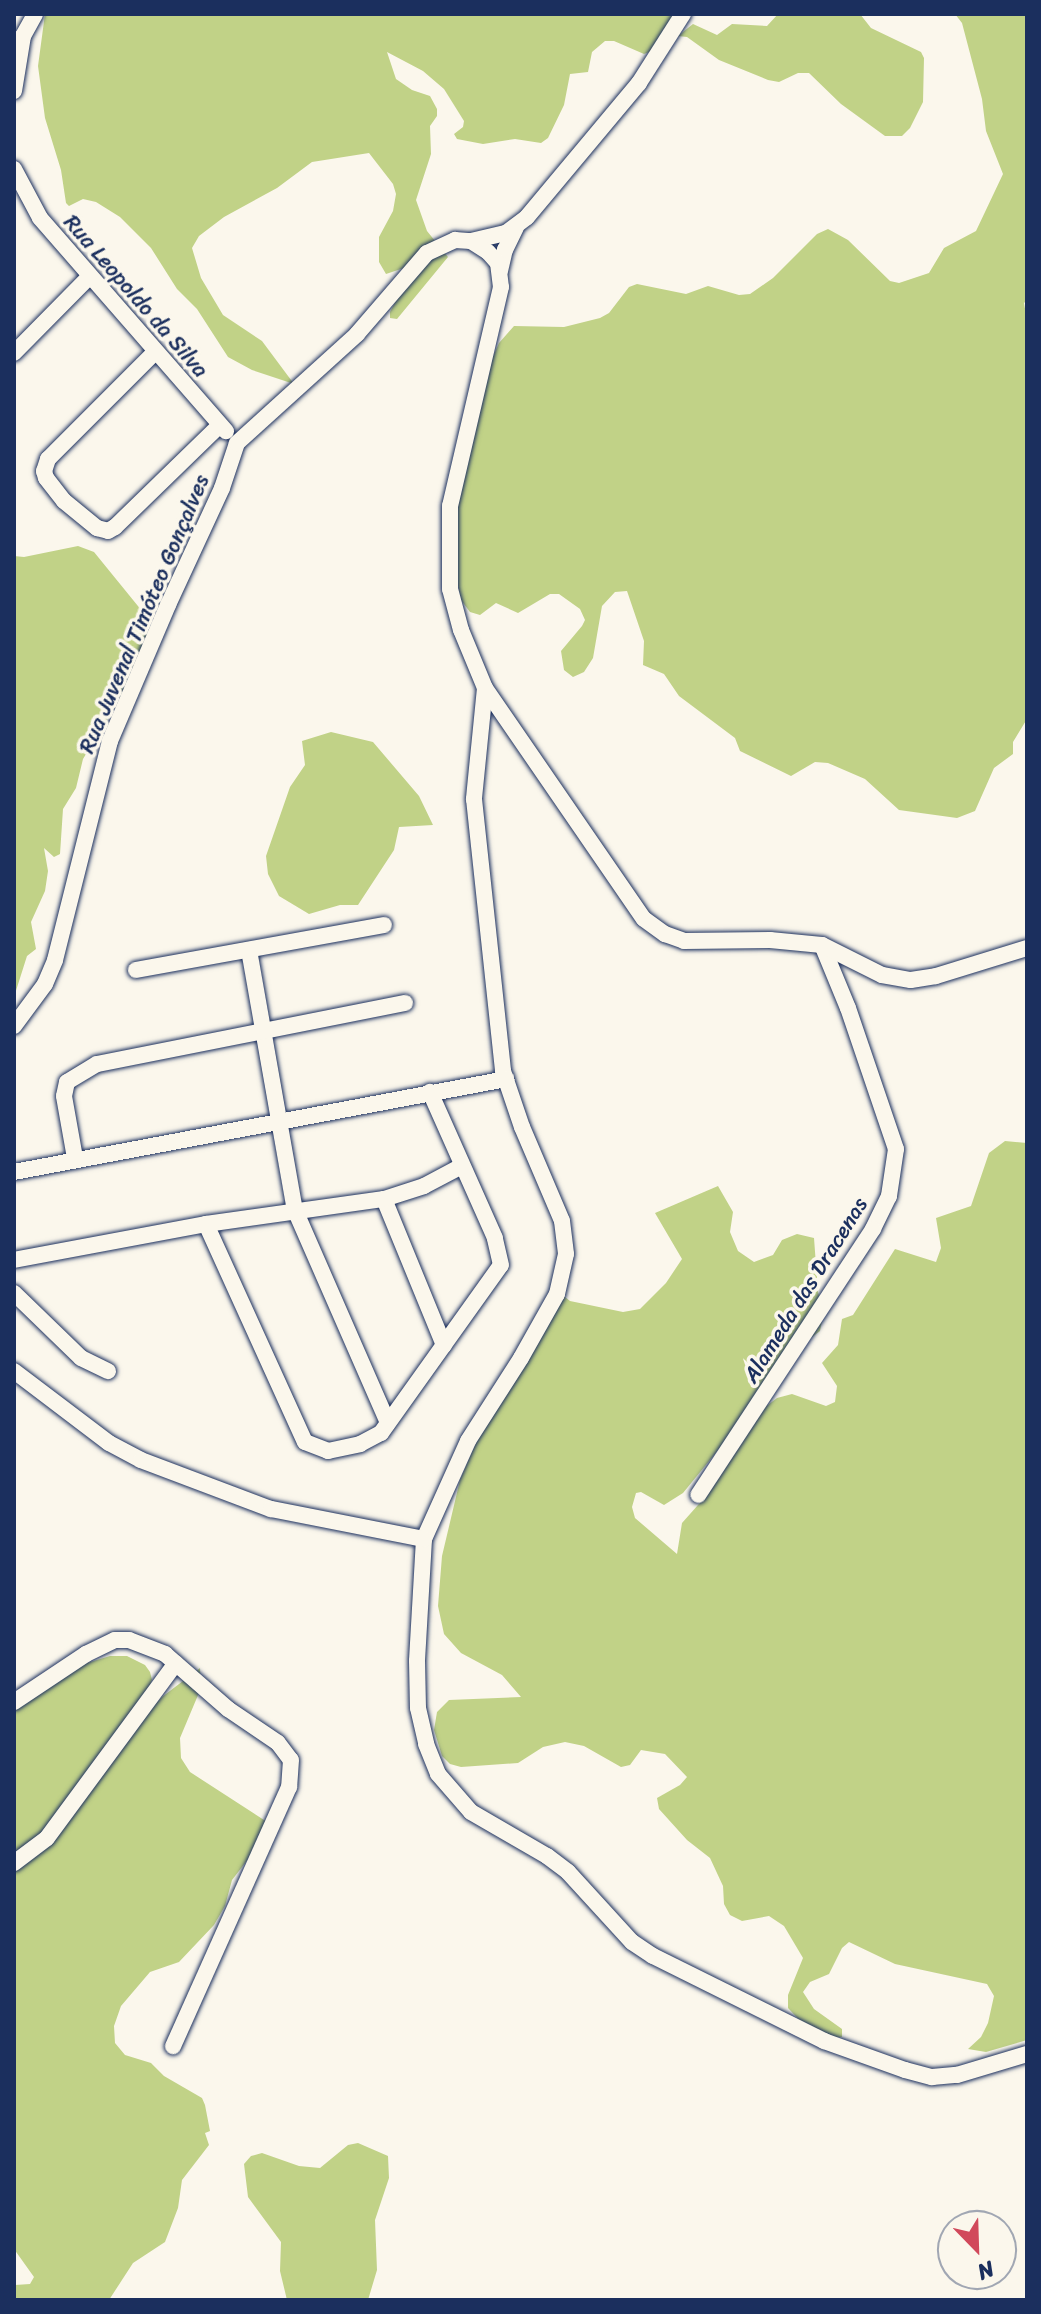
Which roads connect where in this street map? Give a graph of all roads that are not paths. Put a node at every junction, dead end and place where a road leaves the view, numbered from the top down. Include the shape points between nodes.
1 (35, 14) edge
2 (683, 14) edge
3 (18, 36) edge
4 (14, 91) edge
5 (14, 169) edge
6 (27, 199) junction
7 (14, 212) edge
8 (516, 227) junction
9 (471, 241) junction
10 (500, 271) junction
11 (89, 277) junction
12 (14, 353) edge
13 (154, 353) junction
14 (220, 425) junction
15 (237, 443) junction
16 (485, 688) junction
17 (384, 925) dead end
18 (822, 945) junction
19 (1027, 948) edge
20 (249, 950) junction
21 (136, 970) dead end
22 (405, 1003) dead end
23 (14, 1026) edge
24 (263, 1031) junction
25 (506, 1079) junction
26 (430, 1092) junction
27 (279, 1120) junction
28 (75, 1158) junction
29 (462, 1166) junction
30 (14, 1172) edge
31 (384, 1199) junction
32 (295, 1210) junction
33 (206, 1224) junction
34 (14, 1260) edge
35 (14, 1293) edge
36 (444, 1345) junction
37 (14, 1371) edge
38 (108, 1371) dead end
39 (388, 1423) junction
40 (698, 1495) dead end
41 (424, 1539) junction
42 (176, 1663) junction
43 (14, 1702) edge
44 (14, 1863) edge
45 (173, 2046) dead end
46 (1027, 2054) edge

1 - 3 street
2 - 8 street via 625,102
3 - 4 street
5 - 6 street, Rua Leopoldo da Silva
6 - 7 street
6 - 11 street, Rua Leopoldo da Silva
8 - 9 street
8 - 10 street
9 - 10 street via 488,252
9 - 15 street via 455,240 427,253 357,334
10 - 16 street via 495,320 450,506 448,549 450,589
11 - 12 street
11 - 13 street, Rua Leopoldo da Silva
13 - 14 street, Rua Leopoldo da Silva
13 - 14 street via 48,459 44,471 64,501 108,531
14 - 15 street, Rua Leopoldo da Silva
15 - 23 street, Rua Juvenal Timóteo Gonçalves via 110,741 55,960 45,984
16 - 18 street via 644,919 684,941
16 - 25 street via 474,799
17 - 20 street
18 - 19 street via 882,975 911,980
18 - 40 street, Alameda das Dracenas via 882,1100 896,1167 873,1229
20 - 21 street
20 - 24 street
22 - 24 street
24 - 27 street
24 - 28 street via 97,1064 80,1072 67,1082 64,1096
25 - 26 street
25 - 41 street via 562,1221 565,1272 541,1326 456,1462
26 - 27 street
26 - 29 street
27 - 28 street
27 - 32 street
28 - 30 street
29 - 31 street
29 - 36 street via 495,1238 501,1265
31 - 32 street
31 - 36 street
32 - 33 street
32 - 39 street
33 - 34 street
33 - 39 street via 305,1442 328,1451 360,1444
35 - 38 street via 81,1358
36 - 39 street
37 - 41 street via 80,1423 141,1460 271,1509
41 - 46 street via 418,1708 438,1774 471,1812 568,1872 632,1942 653,1956 824,2041 932,2077 979,2070
42 - 43 street via 149,1646 115,1640
42 - 44 street via 47,1838
42 - 45 street via 228,1709 278,1743 293,1768

